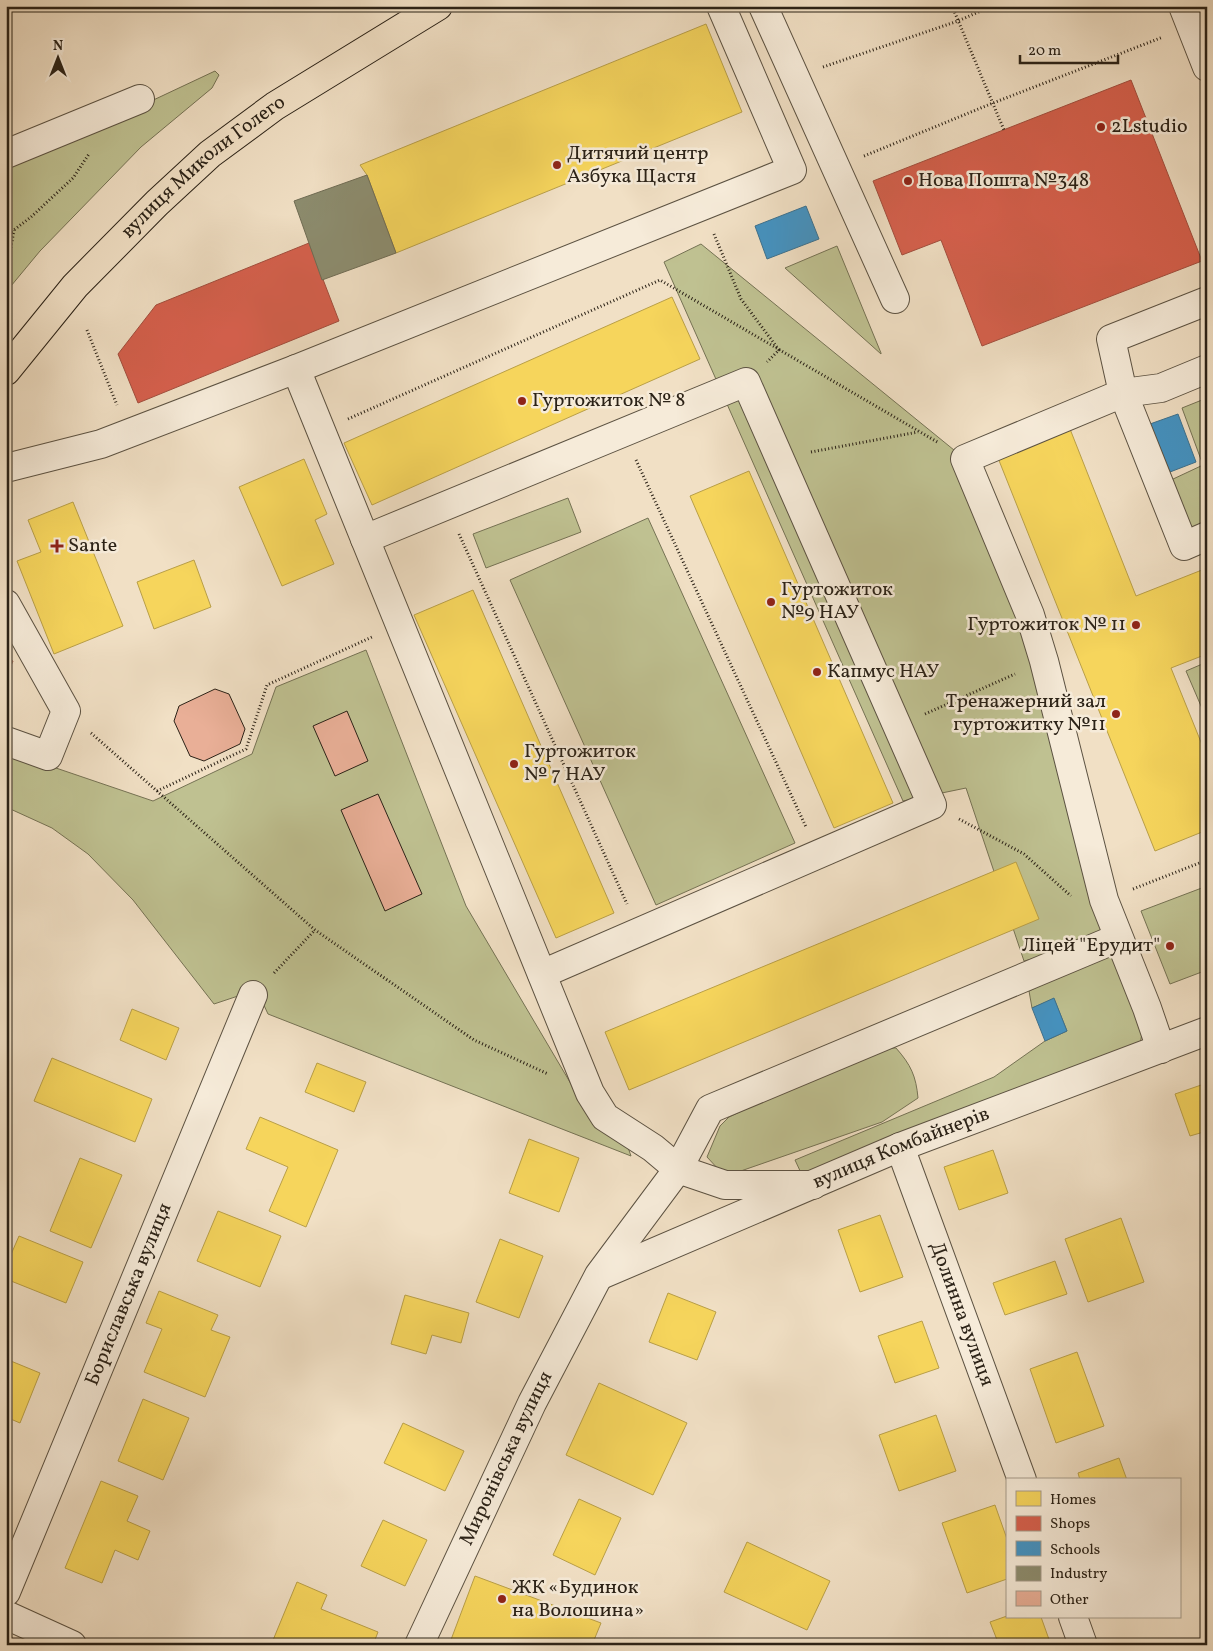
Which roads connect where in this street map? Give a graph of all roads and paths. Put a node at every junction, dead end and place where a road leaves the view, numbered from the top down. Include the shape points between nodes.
1 (438, 6) edge
2 (721, 6) edge
3 (763, 6) edge
4 (952, 6) edge
5 (992, 6) edge
6 (1186, 16) edge
7 (958, 21) junction
8 (1207, 67) edge
9 (795, 76) junction
10 (993, 102) junction
11 (129, 104) joint
12 (1004, 130) dead end
13 (6, 154) edge
14 (836, 168) junction
15 (703, 206) junction
16 (14, 230) junction
17 (6, 236) edge
18 (6, 253) edge
19 (895, 300) dead end
20 (1207, 301) edge
21 (87, 330) dead end
22 (779, 350) junction
23 (296, 369) junction
24 (1207, 369) edge
25 (6, 371) edge
26 (1122, 393) junction
27 (321, 431) junction
28 (918, 432) junction
29 (623, 433) junction
30 (128, 434) junction
31 (779, 458) junction
32 (965, 459) junction
33 (6, 468) edge
34 (446, 506) junction
35 (1207, 536) edge
36 (365, 539) junction
37 (6, 604) edge
38 (400, 624) junction
39 (1044, 661) junction
40 (66, 711) junction
41 (897, 727) junction
42 (6, 741) edge
43 (157, 791) junction
44 (932, 805) junction
45 (819, 854) junction
46 (1207, 860) edge
47 (1190, 867) dead end
48 (1075, 899) dead end
49 (315, 930) junction
50 (640, 932) junction
51 (1118, 938) junction
52 (542, 974) junction
53 (253, 995) joint
54 (1207, 1031) edge
55 (1161, 1049) junction
56 (590, 1093) junction
57 (900, 1147) junction
58 (678, 1169) junction
59 (813, 1184) junction
60 (599, 1275) junction
61 (1021, 1478) edge
62 (6, 1592) edge
63 (6, 1615) edge
64 (1073, 1618) edge
65 (72, 1645) edge
66 (419, 1645) edge
67 (1083, 1645) edge

1 - 25 main road, вулиця Миколи Голего via 275,106 210,154 75,286
2 - 15 street via 792,170
3 - 9 street
4 - 7 path
5 - 7 path
6 - 8 street
6 - 10 path
7 - 9 path
7 - 10 path
9 - 14 street
10 - 12 path
10 - 14 path
11 - 13 street
11 - 16 path via 73,178
14 - 19 street
15 - 22 path via 741,299
15 - 23 street
16 - 17 path
16 - 18 path via 11,247
20 - 26 street via 1111,339
21 - 30 path
22 - 27 path via 660,280
22 - 28 path
23 - 27 street
23 - 30 street
24 - 26 street via 1160,388
26 - 32 street
26 - 35 street via 1184,546
27 - 36 street
28 - 31 path
28 - 32 path
29 - 31 street via 746,382
29 - 34 street
29 - 45 path
30 - 33 street
31 - 41 street
32 - 39 street via 1030,615
34 - 36 street
34 - 50 path
36 - 38 street
37 - 40 street
38 - 43 path via 267,685 246,749
38 - 52 street
39 - 41 path
39 - 51 street via 1104,900
40 - 42 street via 48,756
40 - 43 path
41 - 44 street
43 - 49 path
44 - 45 street
44 - 48 path via 1024,854
45 - 50 street
46 - 47 path
49 - 53 path
49 - 56 path via 474,1040
50 - 52 street
51 - 55 street
51 - 58 street, Миронівська вулиця via 710,1109
52 - 56 street
53 - 62 street, Бориславська вулиця
54 - 55 street, вулиця Комбайнерів
55 - 57 street, вулиця Комбайнерів
56 - 58 street via 605,1117 653,1148
57 - 59 street, вулиця Комбайнерів
57 - 61 street, Долинна вулиця
58 - 59 street via 725,1185
58 - 60 street, Миронівська вулиця
59 - 60 street, вулиця Комбайнерів
60 - 66 street, Миронівська вулиця via 532,1403
63 - 65 street
64 - 67 street

